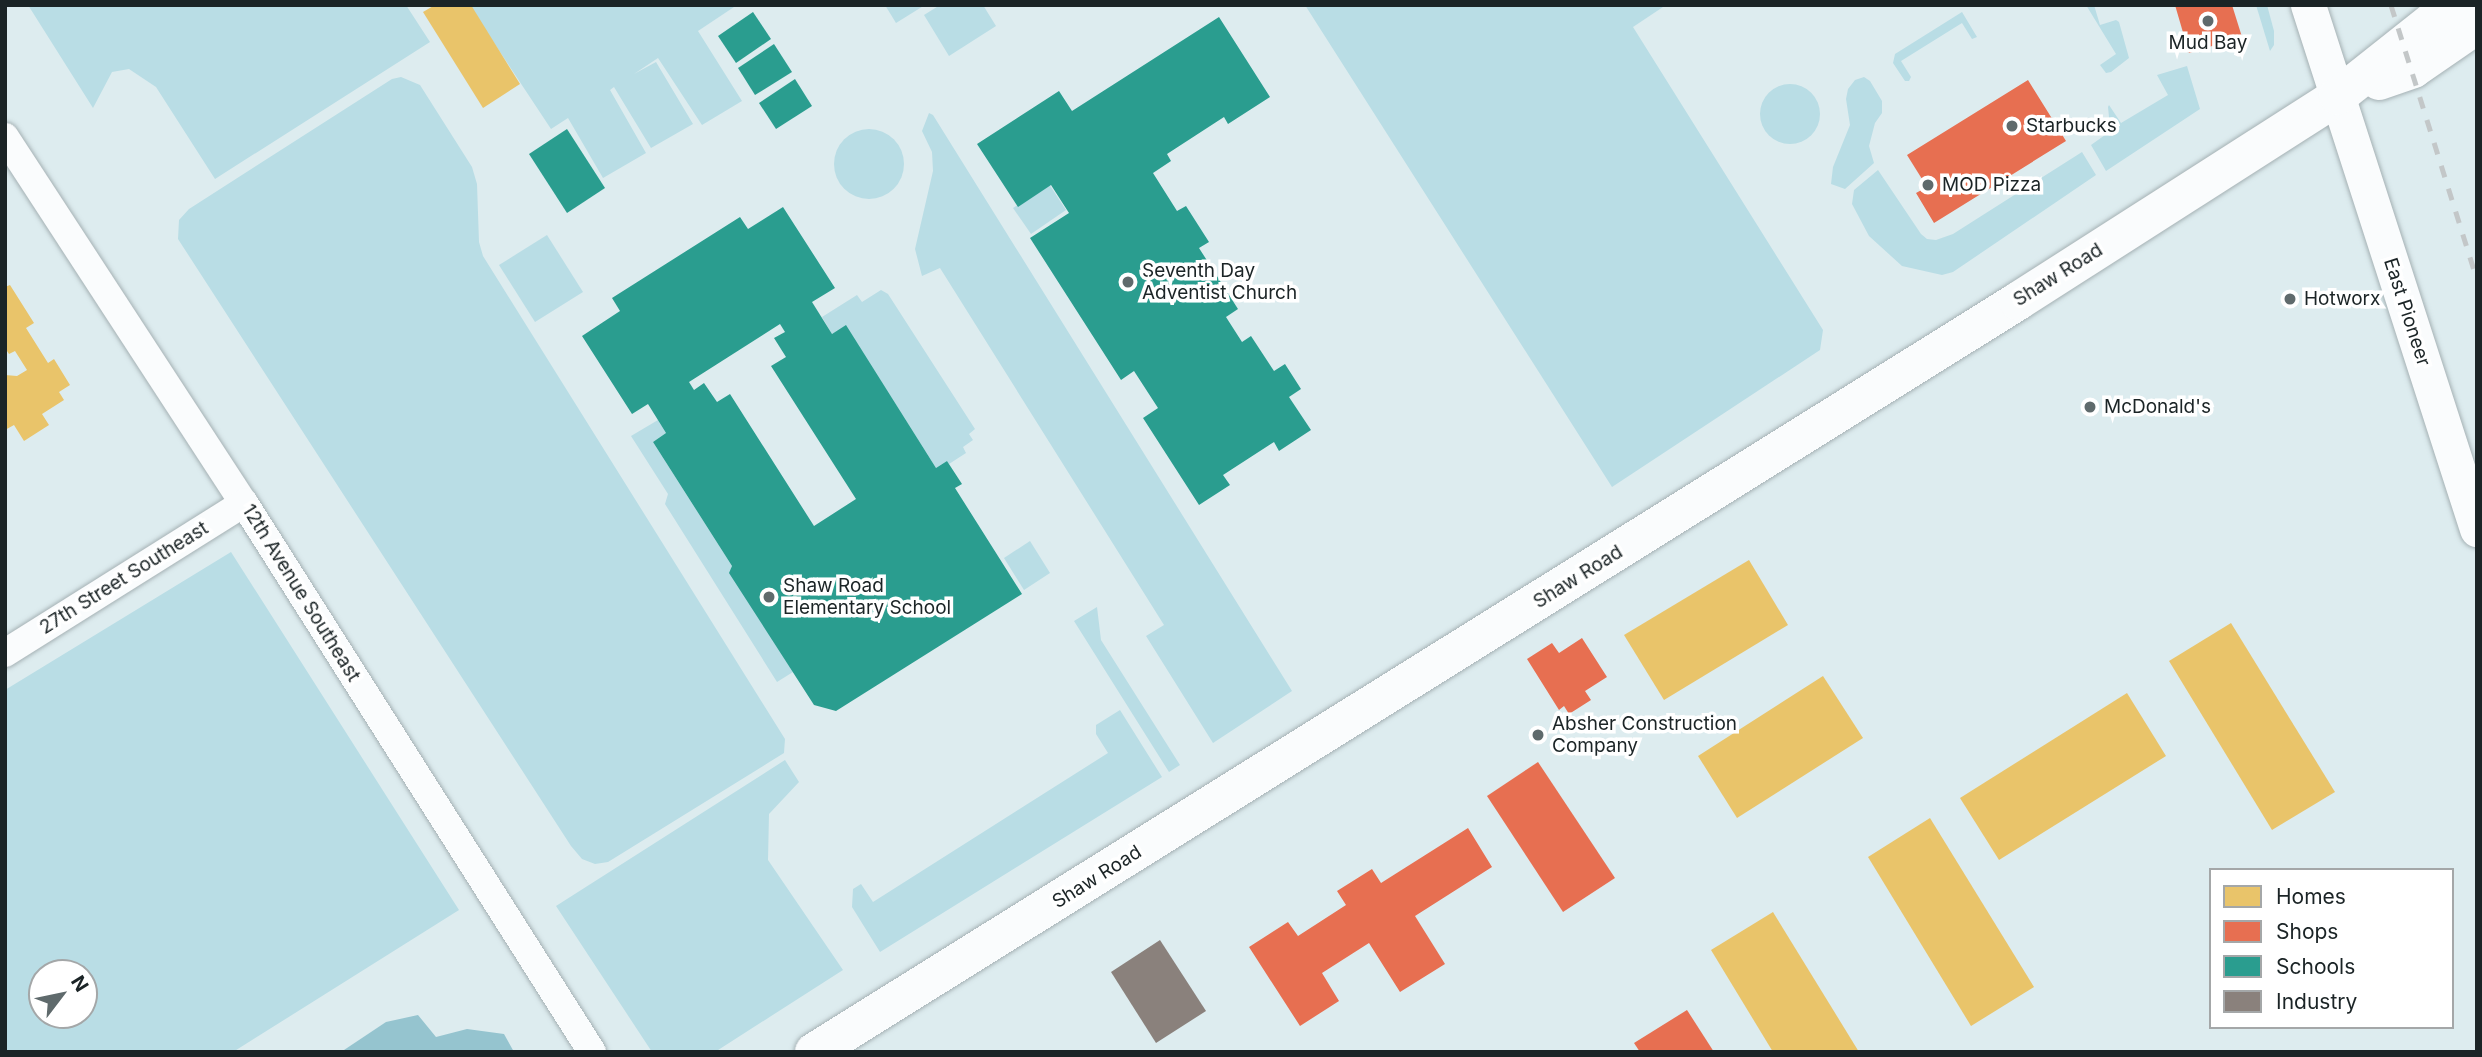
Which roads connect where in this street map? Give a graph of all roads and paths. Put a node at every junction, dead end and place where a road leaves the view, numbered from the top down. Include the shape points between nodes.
1 (2308, 5) edge
2 (2453, 5) edge
3 (2477, 25) edge
4 (2338, 96) junction
5 (5, 136) edge
6 (244, 503) junction
7 (2477, 529) edge
8 (5, 653) edge
9 (592, 1052) edge
10 (814, 1052) edge

1 - 4 street, East Pioneer
2 - 4 main road, Shaw Road
3 - 4 main road, Shaw Road via 2413,69
4 - 7 street, East Pioneer
4 - 10 main road, Shaw Road via 1781,450
5 - 6 street, 12th Avenue Southeast
6 - 8 street, 27th Street Southeast
6 - 9 street, 12th Avenue Southeast

